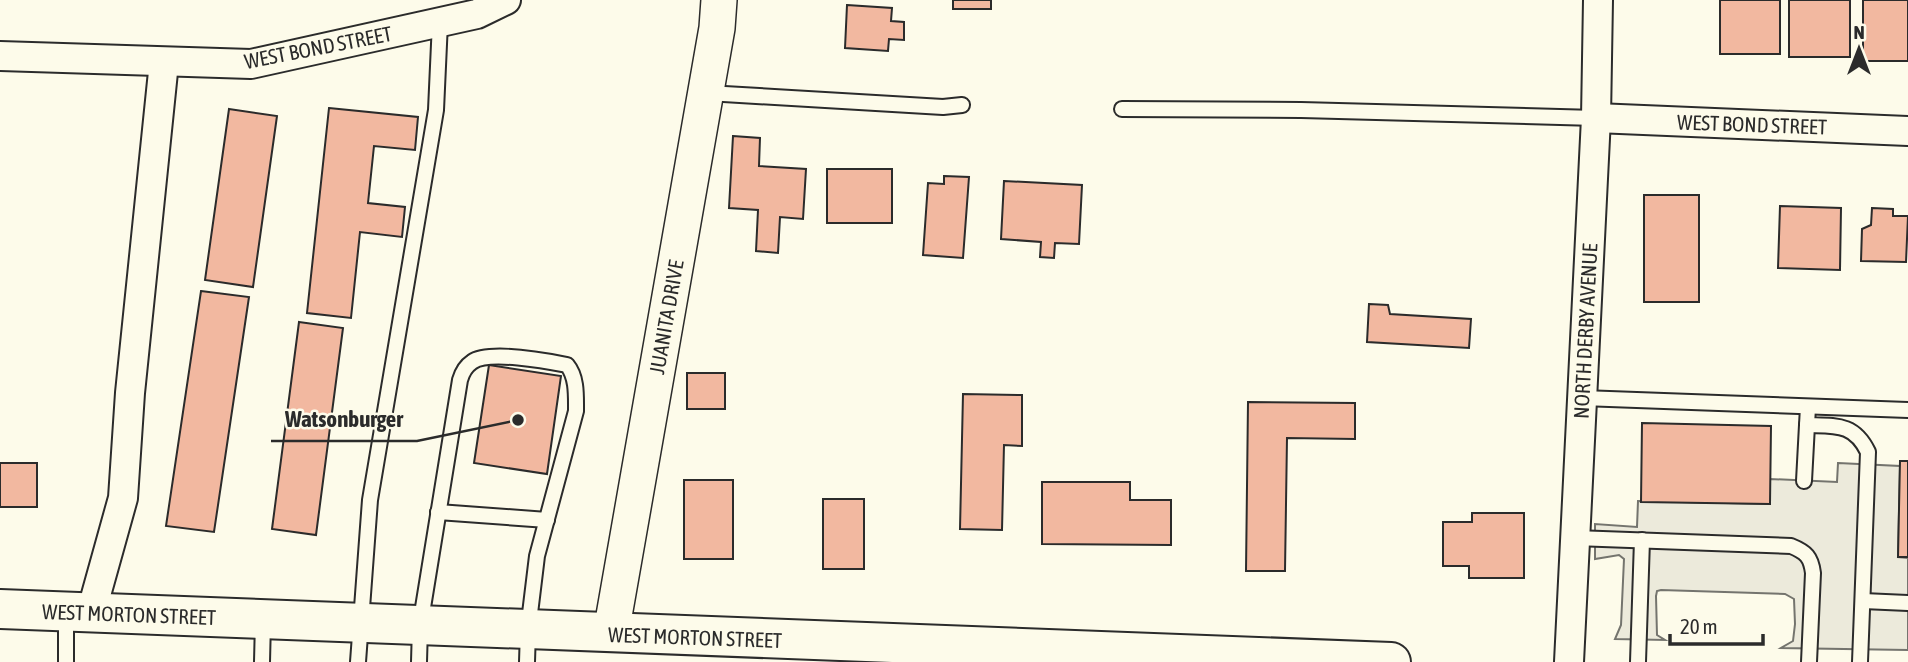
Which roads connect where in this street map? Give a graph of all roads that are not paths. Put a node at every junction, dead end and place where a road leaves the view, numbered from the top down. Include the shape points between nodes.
1 (506, 0) edge
2 (719, 0) edge
3 (1598, 0) edge
4 (440, 22) junction
5 (0, 57) edge
6 (164, 62) junction
7 (706, 93) junction
8 (962, 105) dead end
9 (1122, 109) dead end
10 (1596, 118) junction
11 (1908, 131) edge
12 (1582, 398) junction
13 (1808, 407) junction
14 (1908, 410) edge
15 (1807, 425) junction
16 (1804, 481) dead end
17 (438, 512) junction
18 (547, 520) junction
19 (1575, 538) junction
20 (1642, 540) junction
21 (1863, 601) junction
22 (1908, 603) edge
23 (0, 609) edge
24 (78, 612) junction
25 (262, 620) junction
26 (359, 624) junction
27 (611, 634) junction
28 (419, 644) edge
29 (528, 646) edge
30 (66, 662) edge
31 (262, 662) edge
32 (358, 662) edge
33 (1391, 662) edge
34 (1569, 662) edge
35 (1638, 662) edge
36 (1809, 662) edge
37 (1860, 662) edge

1 - 4 street, WEST BOND STREET via 477,14
2 - 7 street, JUANITA DRIVE
3 - 10 street, NORTH DERBY AVENUE
4 - 6 street, WEST BOND STREET via 250,64
4 - 26 lane via 436,110 370,500
5 - 6 street, WEST BOND STREET
6 - 24 street via 123,498
7 - 8 lane
7 - 27 street, JUANITA DRIVE
9 - 10 lane
10 - 11 street, WEST BOND STREET
10 - 12 street, NORTH DERBY AVENUE
12 - 13 lane
12 - 19 street, NORTH DERBY AVENUE
13 - 14 lane
13 - 15 lane
15 - 16 lane
15 - 21 lane via 1844,426 1862,440 1868,452
17 - 18 lane
17 - 18 lane via 460,380 473,361 486,356 549,361 567,365 573,372 576,411
17 - 28 lane
18 - 29 lane via 537,556
19 - 20 lane
19 - 34 street, NORTH DERBY AVENUE
20 - 35 lane
20 - 36 lane via 1791,546 1804,551 1813,573
21 - 22 lane
21 - 37 lane
23 - 24 main road, WEST MORTON STREET
24 - 25 main road, WEST MORTON STREET
24 - 30 lane
25 - 26 main road, WEST MORTON STREET
25 - 31 lane
26 - 28 main road, WEST MORTON STREET
26 - 32 lane
27 - 29 main road, WEST MORTON STREET
27 - 33 main road, WEST MORTON STREET
28 - 29 main road, WEST MORTON STREET

